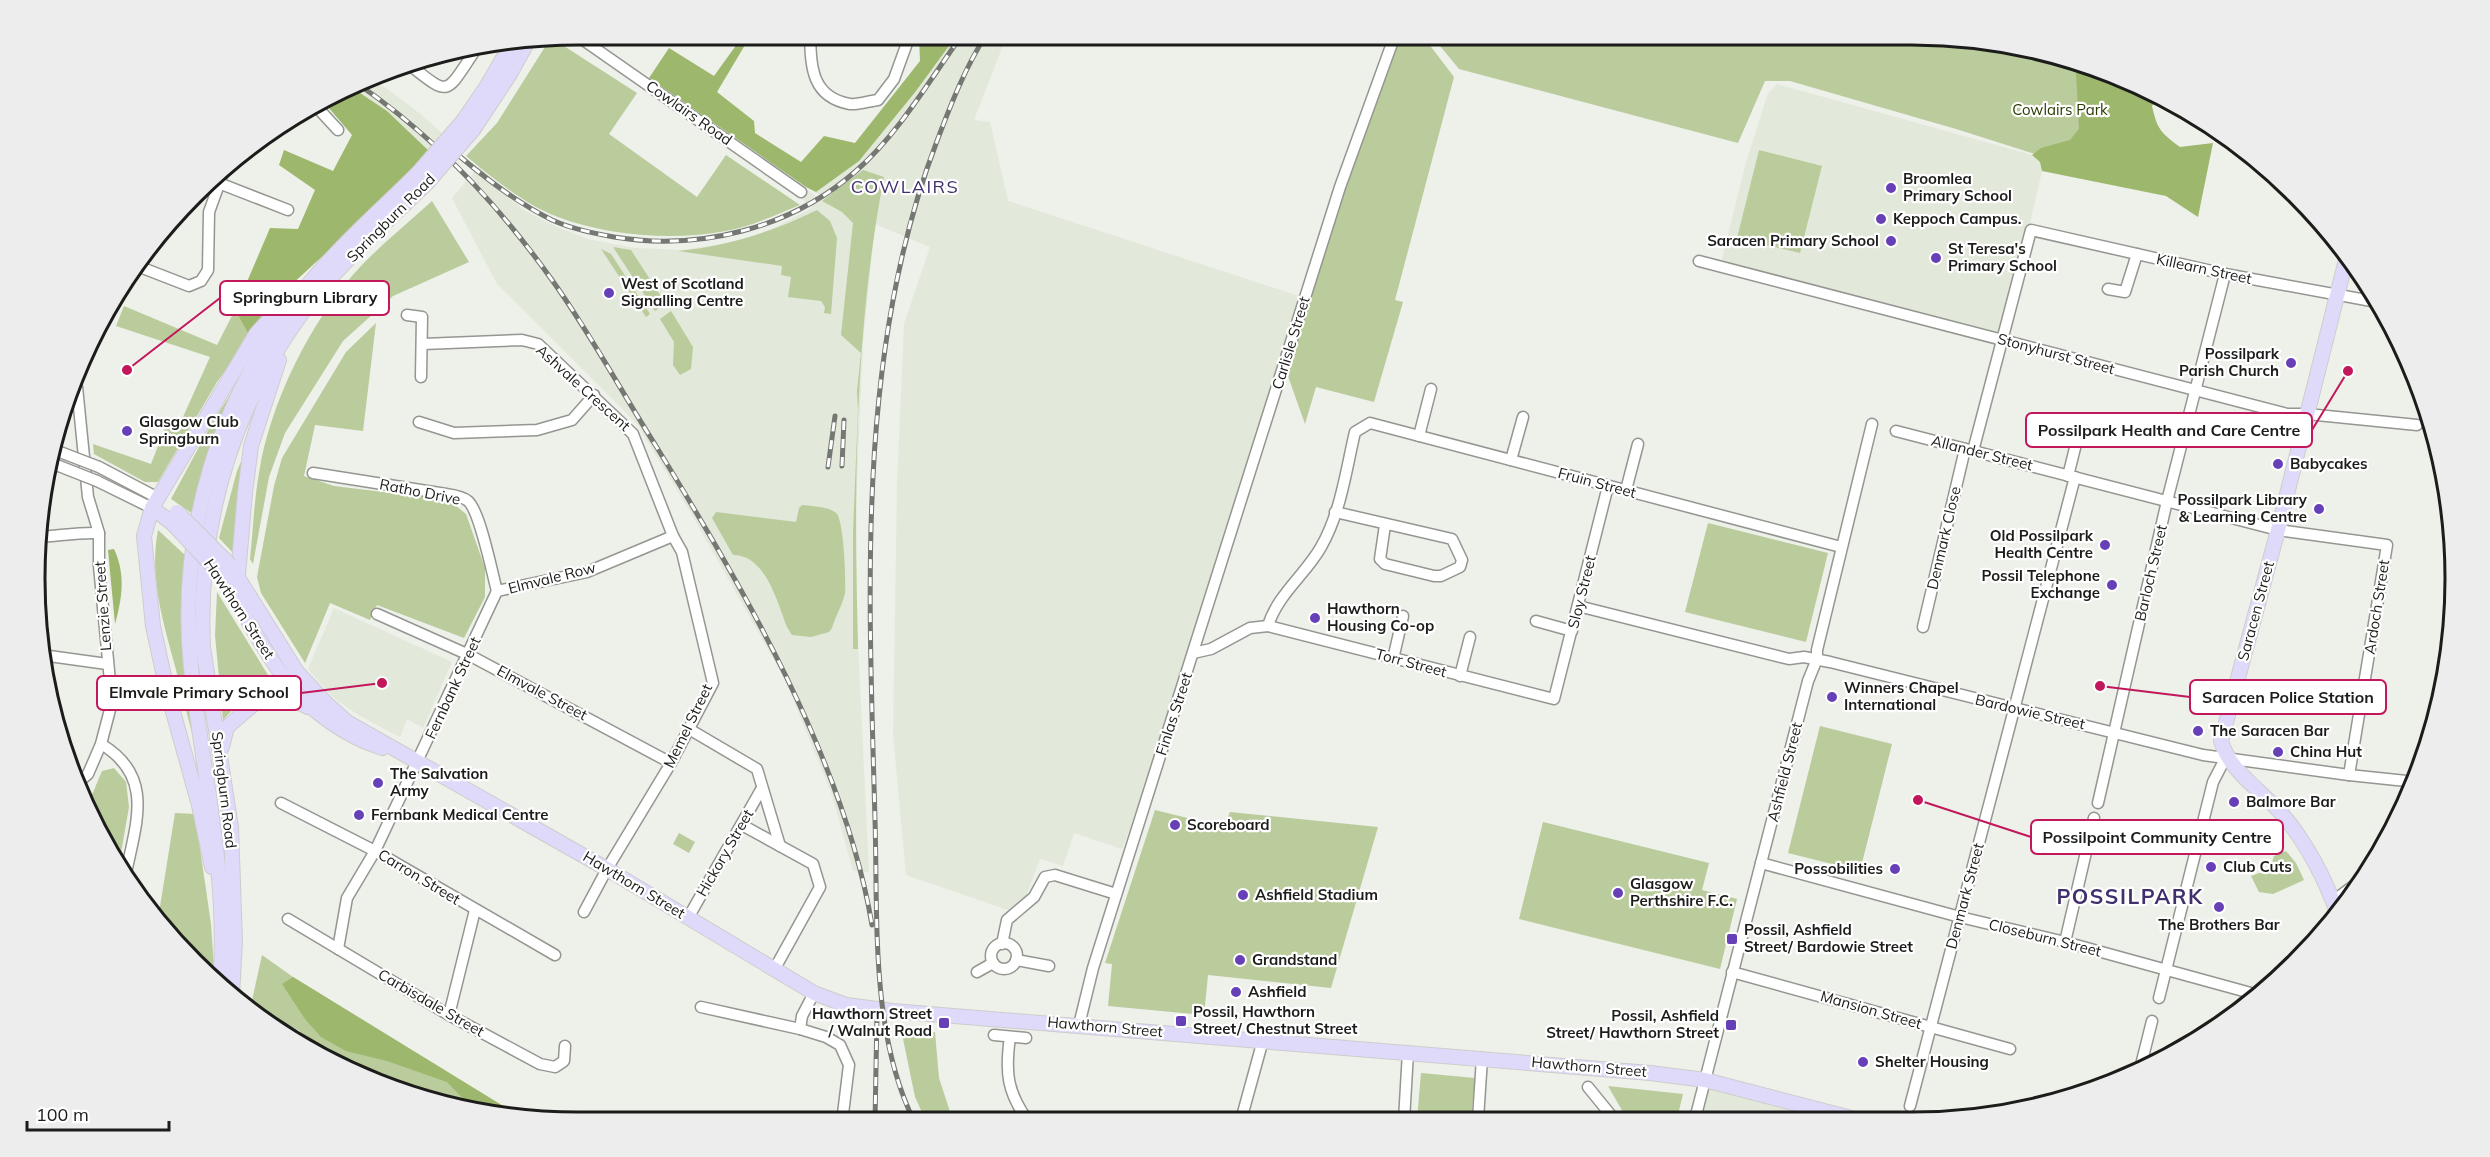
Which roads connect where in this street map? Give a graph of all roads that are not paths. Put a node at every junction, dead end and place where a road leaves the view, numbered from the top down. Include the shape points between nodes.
1 (590, 45) edge
2 (811, 45) edge
3 (906, 45) edge
4 (1391, 45) edge
5 (524, 48) edge
6 (508, 50) edge
7 (472, 56) edge
8 (416, 70) edge
9 (321, 111) edge
10 (468, 126) junction
11 (338, 130) dead end
12 (422, 178) junction
13 (220, 183) edge
14 (213, 190) edge
15 (801, 192) dead end
16 (288, 210) dead end
17 (2031, 230) joint
18 (2136, 254) junction
19 (1699, 261) dead end
20 (324, 266) junction
21 (2344, 267) edge
22 (144, 269) edge
23 (2225, 274) junction
24 (2108, 289) dead end
25 (2337, 295) junction
26 (2366, 300) edge
27 (406, 315) dead end
28 (289, 333) junction
29 (2003, 340) junction
30 (423, 344) junction
31 (421, 377) dead end
32 (1431, 388) dead end
33 (2196, 391) junction
34 (78, 395) edge
35 (594, 396) junction
36 (2307, 414) junction
37 (1523, 417) dead end
38 (2082, 420) dead end
39 (419, 422) dead end
40 (1872, 424) dead end
41 (2417, 425) dead end
42 (1896, 431) dead end
43 (1419, 436) junction
44 (1638, 444) dead end
45 (1969, 450) junction
46 (60, 453) edge
47 (1511, 460) junction
48 (57, 465) edge
49 (313, 472) dead end
50 (2072, 476) junction
51 (1608, 486) junction
52 (1626, 490) junction
53 (2167, 501) junction
54 (155, 503) junction
55 (1335, 512) junction
56 (1385, 525) junction
57 (2278, 530) junction
58 (99, 533) junction
59 (47, 537) edge
60 (673, 537) junction
61 (2387, 546) joint
62 (1841, 547) junction
63 (228, 574) junction
64 (497, 591) junction
65 (1578, 606) junction
66 (377, 614) dead end
67 (1403, 616) dead end
68 (1536, 621) dead end
69 (1268, 626) junction
70 (1923, 627) dead end
71 (1572, 630) junction
72 (1470, 637) dead end
73 (1193, 653) junction
74 (469, 655) junction
75 (51, 657) edge
76 (1393, 659) junction
77 (1817, 659) junction
78 (108, 664) junction
79 (291, 676) junction
80 (1460, 676) junction
81 (261, 698) junction
82 (1554, 699) joint
83 (2015, 708) junction
84 (318, 712) junction
85 (689, 729) junction
86 (2116, 732) junction
87 (101, 744) junction
88 (220, 751) junction
89 (2226, 757) junction
90 (418, 760) junction
91 (671, 763) junction
92 (2349, 776) junction
93 (84, 778) edge
94 (2405, 781) edge
95 (762, 788) junction
96 (280, 803) dead end
97 (2098, 803) dead end
98 (2094, 818) dead end
99 (742, 825) junction
100 (780, 846) junction
101 (375, 851) junction
102 (1761, 863) junction
103 (128, 864) edge
104 (607, 869) junction
105 (1116, 894) junction
106 (2341, 895) edge
107 (2333, 901) junction
108 (2334, 904) edge
109 (475, 910) junction
110 (221, 912) junction
111 (584, 912) dead end
112 (1960, 917) junction
113 (688, 918) junction
114 (288, 919) dead end
115 (2065, 942) junction
116 (1002, 944) junction
117 (338, 949) junction
118 (555, 956) dead end
119 (1016, 960) junction
120 (993, 963) junction
121 (1049, 966) dead end
122 (774, 970) junction
123 (2166, 970) junction
124 (977, 972) dead end
125 (1732, 972) junction
126 (220, 974) edge
127 (233, 985) edge
128 (2248, 992) edge
129 (814, 993) junction
130 (2159, 998) dead end
131 (701, 1008) dead end
132 (449, 1015) junction
133 (2152, 1021) dead end
134 (1079, 1025) junction
135 (1930, 1027) junction
136 (800, 1029) junction
137 (994, 1035) dead end
138 (1010, 1037) junction
139 (1026, 1038) dead end
140 (1263, 1040) junction
141 (565, 1046) dead end
142 (2010, 1049) dead end
143 (1408, 1052) junction
144 (1482, 1058) junction
145 (2142, 1059) edge
146 (1705, 1080) junction
147 (1588, 1088) dead end
148 (1910, 1106) dead end
149 (843, 1112) edge
150 (1022, 1112) edge
151 (1243, 1112) edge
152 (1404, 1112) edge
153 (1478, 1112) edge
154 (1608, 1112) edge
155 (1697, 1112) edge
156 (1828, 1112) edge

1 - 15 street, Cowlairs Road
2 - 3 street via 814,77 824,93 850,104 878,100 894,79
4 - 73 street, Carlisle Street via 1340,187
5 - 10 main road, Springburn Road via 510,74
6 - 10 main road, Springburn Road
7 - 8 street via 446,88 436,86
9 - 11 street
10 - 12 main road, Springburn Road, bridge
12 - 20 main road, Springburn Road
12 - 28 main road, Springburn Road via 327,283
13 - 16 street
14 - 22 street via 208,270 201,281 189,286
17 - 18 street, Killearn Street
17 - 29 street, Denmark Close
18 - 23 street, Killearn Street
18 - 24 street via 2125,292
19 - 29 street, Stonyhurst Street
20 - 54 main road via 256,334
20 - 110 main road, Springburn Road via 278,324 240,390 213,460 194,536 189,603 191,665 217,841
21 - 25 main road, Saracen Street
23 - 25 street, Killearn Street
23 - 33 street, Barloch Street
25 - 26 street, Killearn Street
25 - 36 main road, Saracen Street
27 - 30 street via 422,317
28 - 63 main road via 251,446
28 - 88 main road, Springburn Road via 239,425 210,528 203,581 203,647
29 - 33 street, Stonyhurst Street
29 - 45 street, Denmark Close
30 - 31 street
30 - 35 street, Ashvale Crescent via 522,340 538,344
32 - 43 street
33 - 36 street, Stonyhurst Street via 2287,414
33 - 53 street, Barloch Street
34 - 58 street, Lenzie Street via 88,497
35 - 39 street via 572,420 537,429 454,433
35 - 60 street, Ashvale Crescent via 633,434
36 - 41 street, Stonyhurst Street
36 - 57 main road, Saracen Street
37 - 47 street
38 - 50 street
40 - 62 street, Ashfield Street
42 - 45 street, Allander Street
43 - 47 street, Fruin Street
43 - 55 street, Fruin Street via 1370,423 1355,432
44 - 52 street
45 - 50 street, Allander Street
45 - 70 street, Denmark Close
46 - 54 street, bridge via 99,467
47 - 51 street, Fruin Street
48 - 54 street, bridge
49 - 64 street, Ratho Drive via 446,494 470,502 479,521
50 - 53 street, Allander Street
50 - 83 street, Denmark Street
51 - 52 street, Fruin Street
51 - 65 street, Sloy Street
52 - 62 street, Fruin Street
53 - 57 street, Allander Street
53 - 86 street, Barloch Street
54 - 63 main road, Hawthorn Street, bridge via 175,517
54 - 110 main road via 144,536 153,626 199,806
55 - 56 street
55 - 69 street via 1321,548 1272,613
56 - 56 street via 1395,524 1452,539 1462,560 1460,567 1434,576 1385,564 1380,559
57 - 61 street, Allander Street
57 - 89 main road, Saracen Street via 2221,741
58 - 59 street
58 - 78 street, Lenzie Street
60 - 64 street, Elmvale Row via 587,572
60 - 85 street, Memel Street via 682,552 713,683
61 - 92 street, Ardoch Street
62 - 77 street, Ashfield Street
63 - 79 main road, Hawthorn Street
64 - 74 street, Fernbank Street
65 - 71 street, Sloy Street
65 - 77 street, Bardowie Street via 1789,659
66 - 74 street, Elmvale Street
67 - 76 street
68 - 71 street
69 - 73 street, Finlas Street via 1250,628 1211,649
69 - 76 street, Torr Street
71 - 82 street, Sloy Street
72 - 80 street
73 - 105 street, Finlas Street
74 - 90 street, Fernbank Street
74 - 91 street, Elmvale Street
75 - 78 street
76 - 80 street, Torr Street
77 - 83 street, Bardowie Street
77 - 102 street, Ashfield Street
78 - 87 street, Lenzie Street via 111,702
79 - 81 main road
79 - 84 main road, Hawthorn Street
79 - 90 main road, Hawthorn Street via 347,722
80 - 82 street, Torr Street
81 - 84 main road via 294,700
81 - 88 main road via 227,727
83 - 86 street, Bardowie Street
83 - 112 street, Denmark Street
84 - 90 main road, Hawthorn Street via 366,743
85 - 91 street, Memel Street
85 - 95 street via 757,769
86 - 89 street, Bardowie Street via 2202,755
86 - 97 street, Barloch Street
87 - 93 street, Lenzie Street
87 - 103 street via 119,754 133,775 139,807
88 - 127 main road, Springburn Road via 231,827
89 - 92 street, Bardowie Street
89 - 107 main road via 2283,815 2306,848
89 - 123 street, Saracen Street via 2214,782
90 - 101 street, Fernbank Street
90 - 104 main road, Hawthorn Street
91 - 104 street, Memel Street
92 - 94 street, Bardowie Street
95 - 99 street, Hickory Street
95 - 100 street
96 - 101 street, Carron Street
98 - 115 street
99 - 100 street
99 - 113 street, Hickory Street
100 - 122 street via 813,864 820,887
101 - 109 street, Carron Street
101 - 117 street, Fernbank Street via 347,898
102 - 112 street, Closeburn Street
102 - 125 street, Ashfield Street
104 - 111 street, Memel Street
104 - 113 main road, Hawthorn Street
105 - 116 street via 1055,875 1046,877 1034,897 1007,920
105 - 134 street, Finlas Street
106 - 107 street
107 - 108 main road
109 - 118 street, Carron Street
109 - 132 street
110 - 126 main road, Springburn Road
112 - 115 street, Closeburn Street
112 - 135 street, Denmark Street
113 - 122 main road, Hawthorn Street
114 - 117 street, Carbisdale Street
115 - 123 street, Closeburn Street
116 - 119 street via 1014,948
116 - 120 street via 992,951
117 - 132 street, Carbisdale Street
119 - 120 street via 1012,967 1004,969
119 - 121 street
120 - 124 street
122 - 129 main road, Hawthorn Street
123 - 128 street, Closeburn Street
123 - 130 street, Saracen Street
125 - 135 street, Mansion Street
125 - 146 street, Ashfield Street
129 - 134 main road, Hawthorn Street via 863,1008
129 - 136 street
131 - 136 street
132 - 141 street, Carbisdale Street via 540,1064 555,1067 564,1061
133 - 145 street
134 - 140 main road, Hawthorn Street
135 - 142 street, Mansion Street
135 - 148 street, Denmark Street
136 - 149 street via 840,1045 849,1065
137 - 138 street
138 - 139 street
138 - 150 street via 1008,1081
140 - 143 main road, Hawthorn Street
140 - 151 street
143 - 144 main road, Hawthorn Street
143 - 152 street
144 - 146 main road, Hawthorn Street
144 - 153 street
146 - 155 street, Ashfield Street
146 - 156 main road, Hawthorn Street
147 - 154 street

